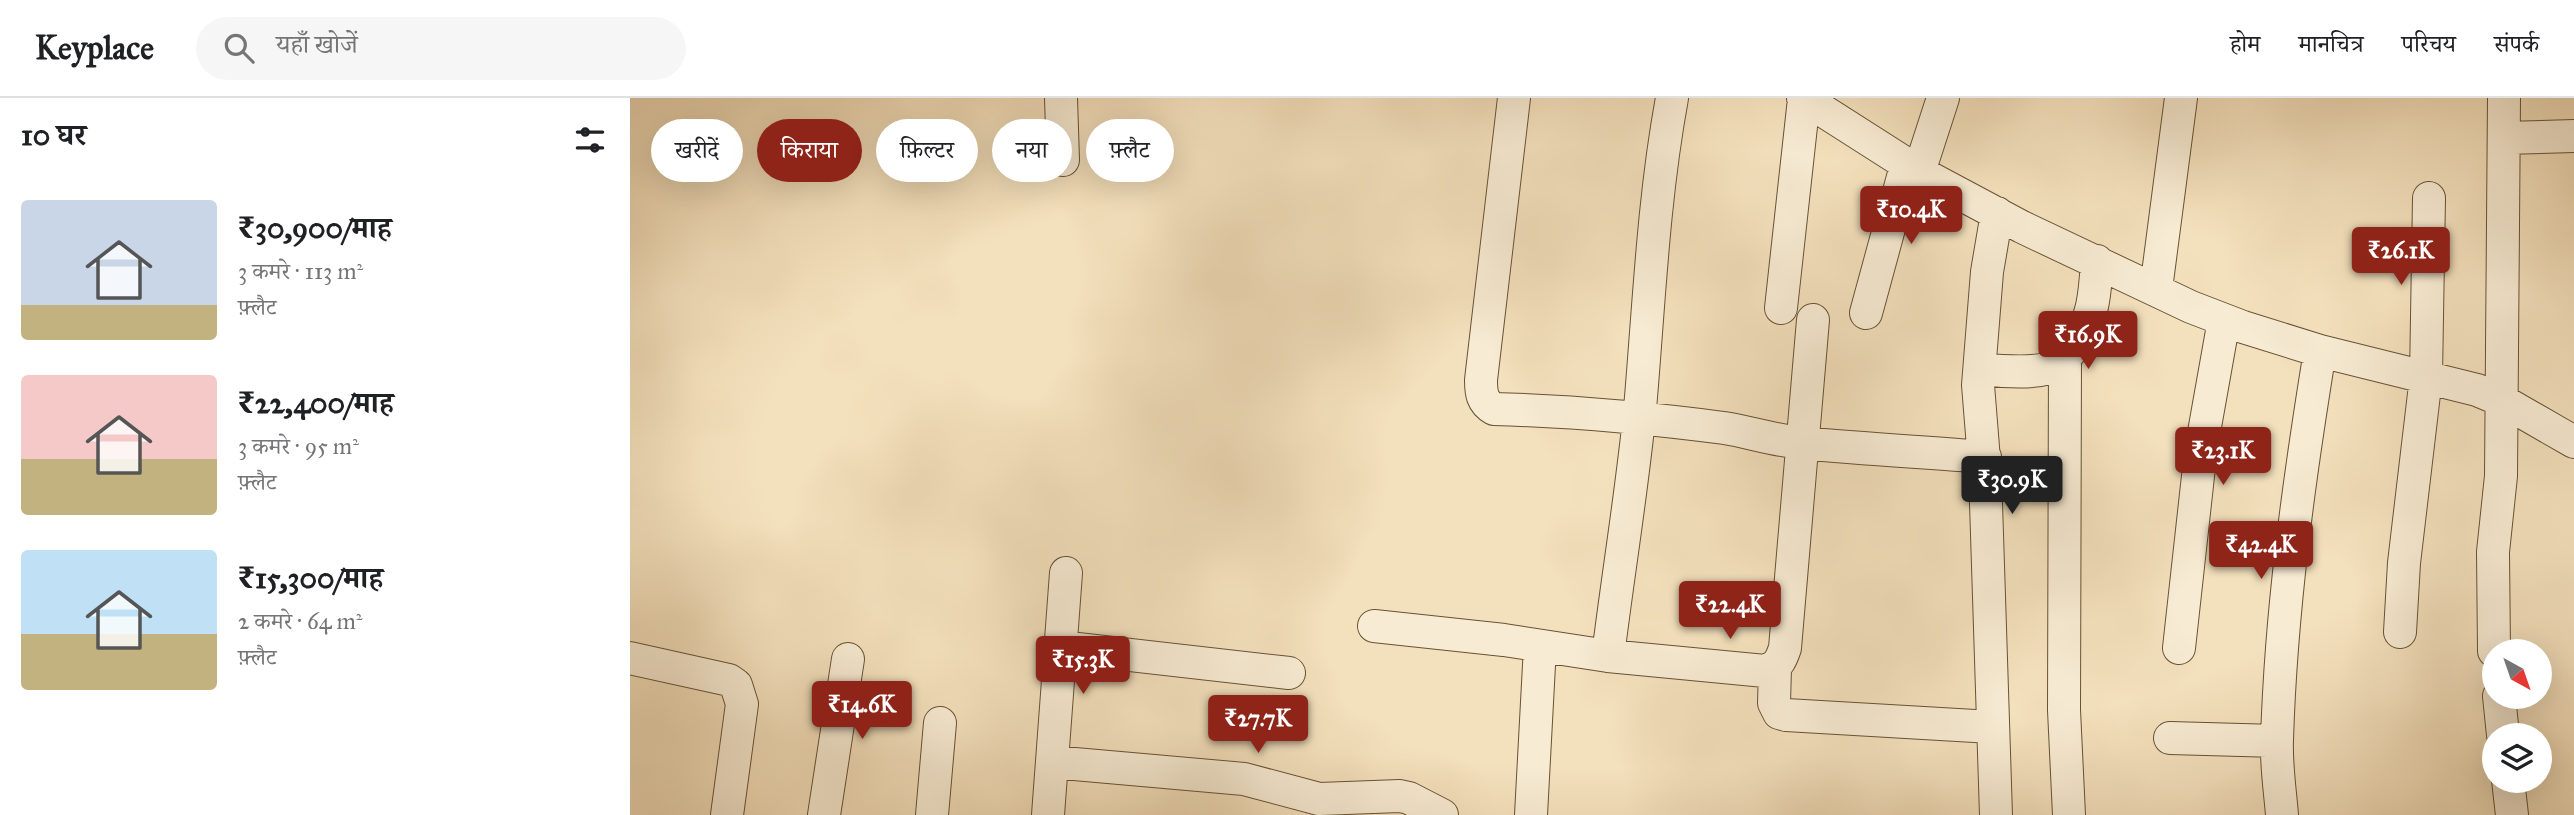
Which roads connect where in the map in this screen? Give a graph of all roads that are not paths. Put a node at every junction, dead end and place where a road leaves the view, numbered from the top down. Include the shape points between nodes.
1 (1061, 98) edge
2 (1514, 98) edge
3 (1671, 98) edge
4 (1803, 98) edge
5 (1943, 98) edge
6 (2181, 98) edge
7 (2504, 98) edge
8 (1062, 119) edge
9 (2574, 136) edge
10 (2504, 138) junction
11 (1913, 169) junction
12 (2429, 198) dead end
13 (1997, 213) junction
14 (2097, 261) junction
15 (2156, 289) junction
16 (1781, 308) dead end
17 (1866, 313) dead end
18 (1813, 320) dead end
19 (2224, 320) junction
20 (2320, 351) junction
21 (2065, 358) junction
22 (1980, 369) junction
23 (2426, 377) junction
24 (2501, 400) junction
25 (1639, 417) junction
26 (2574, 442) edge
27 (1802, 443) junction
28 (1984, 457) junction
29 (1066, 573) dead end
30 (1374, 626) dead end
31 (2400, 632) dead end
32 (2494, 639) edge
33 (1540, 646) junction
34 (1060, 647) junction
35 (2179, 648) dead end
36 (1608, 656) junction
37 (630, 658) edge
38 (848, 659) dead end
39 (1775, 668) junction
40 (1289, 673) dead end
41 (940, 723) dead end
42 (1992, 727) junction
43 (2170, 738) dead end
44 (2277, 741) junction
45 (1052, 762) junction
46 (2509, 793) edge
47 (1399, 806) edge
48 (727, 815) edge
49 (824, 815) edge
50 (932, 815) edge
51 (1048, 815) edge
52 (1441, 815) edge
53 (1531, 815) edge
54 (1996, 815) edge
55 (2069, 815) edge
56 (2282, 815) edge
57 (2512, 815) edge

1 - 8 street
2 - 25 street via 1483,398 1494,409
3 - 25 street via 1650,269
4 - 11 street
4 - 16 street
5 - 11 street
6 - 15 street
7 - 10 street
9 - 10 street
10 - 24 street
11 - 13 street
11 - 17 street
12 - 23 street
13 - 14 street
13 - 22 street via 1987,272
14 - 15 street
14 - 21 street via 2092,314
15 - 19 street
18 - 27 street
19 - 20 street
19 - 35 street via 2201,449
20 - 23 street
20 - 44 street via 2289,568
21 - 22 street via 2038,369
21 - 55 street via 2064,710
22 - 28 street
23 - 24 street
23 - 31 street
24 - 26 street
24 - 32 street
25 - 27 street
25 - 36 street
27 - 28 street
27 - 39 street via 1785,648
28 - 42 street
29 - 34 street
30 - 33 street
33 - 36 street
33 - 53 street
34 - 40 street
34 - 45 street
36 - 39 street via 1765,671
37 - 48 street via 736,685 742,704
38 - 49 street
39 - 42 street via 1774,703 1779,713 1786,715
41 - 50 street
42 - 54 street
43 - 44 street
44 - 56 street
45 - 47 street via 1244,779 1319,799
45 - 51 street
46 - 57 street
47 - 52 street

